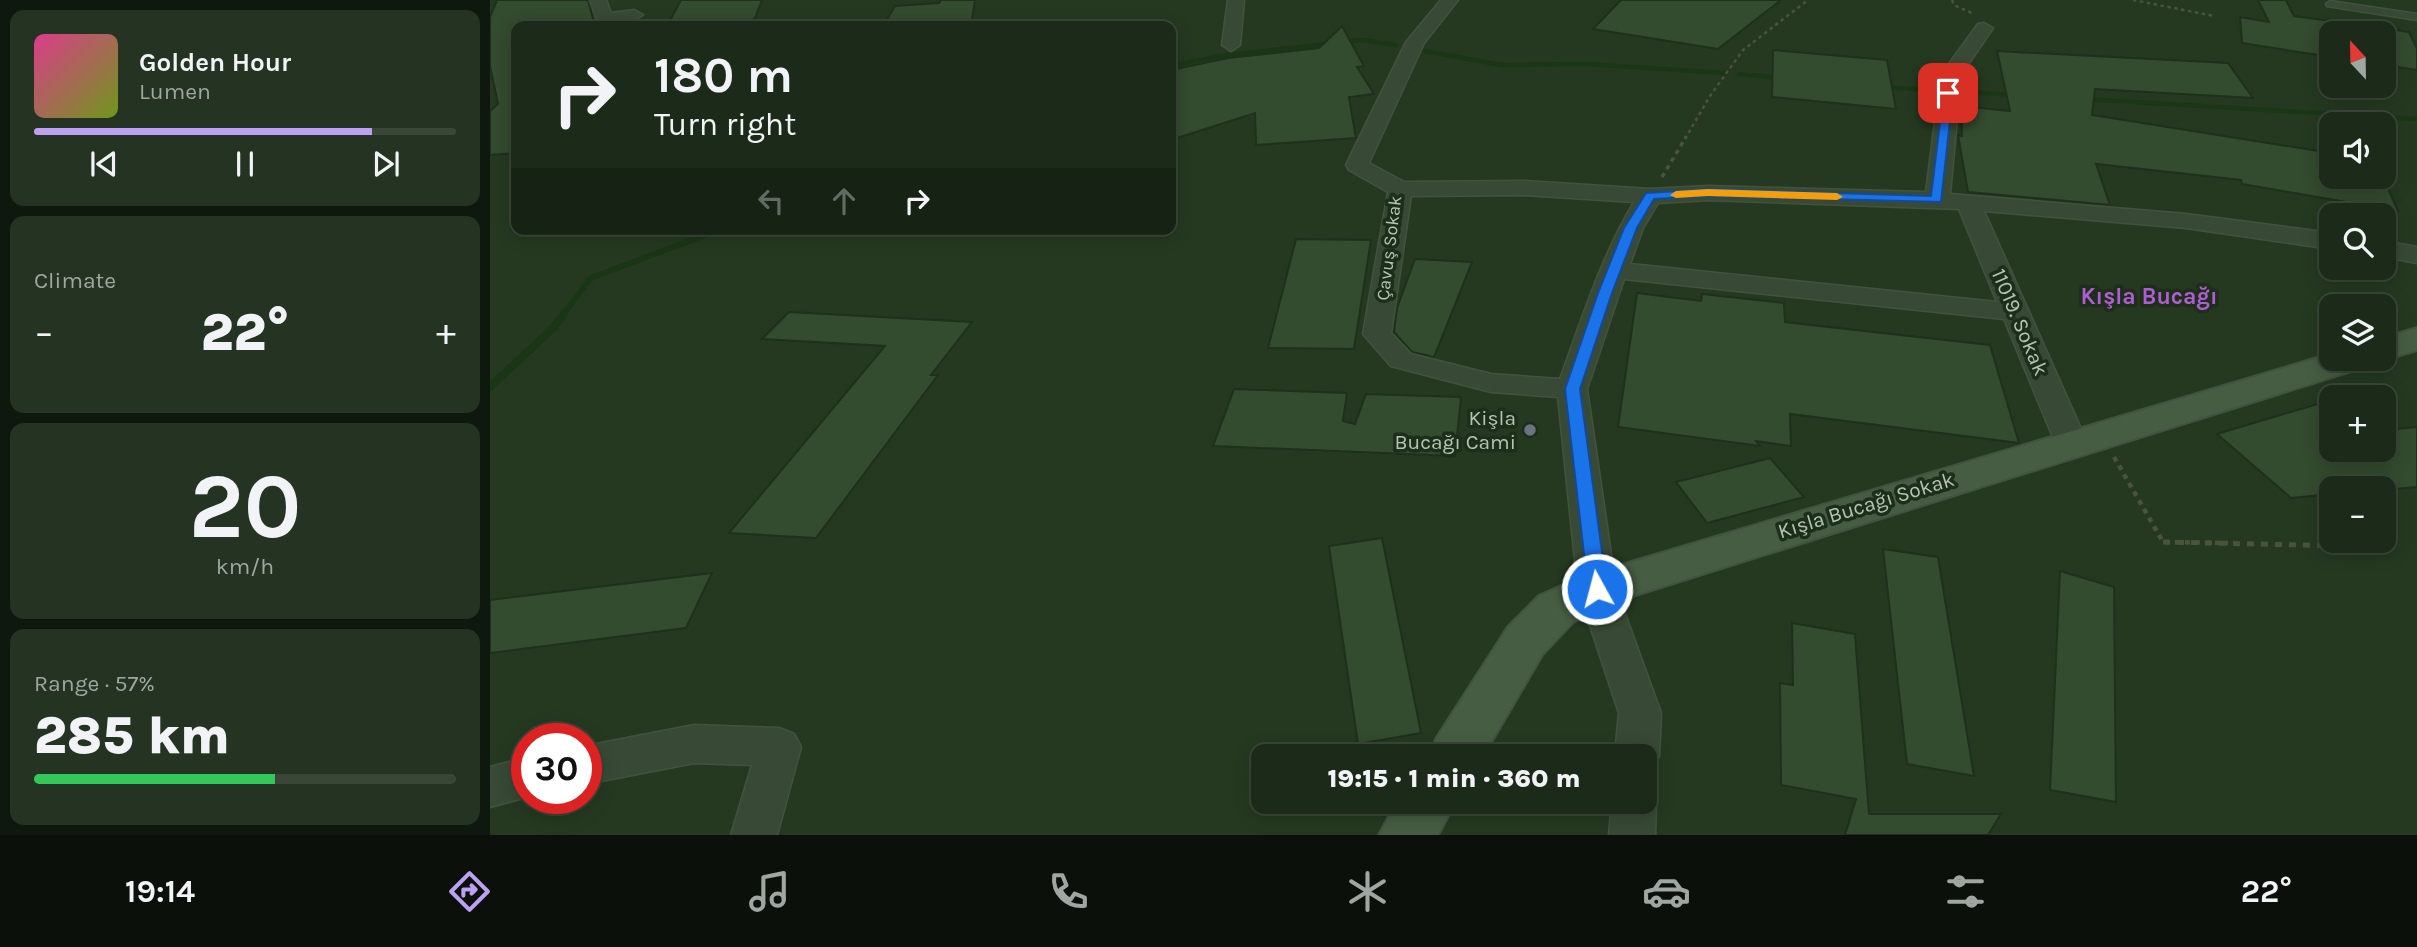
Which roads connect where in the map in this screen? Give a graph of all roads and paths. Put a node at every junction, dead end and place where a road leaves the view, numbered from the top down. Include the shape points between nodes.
1 (598, 0) edge
2 (1236, 0) edge
3 (1450, 0) edge
4 (1808, 0) edge
5 (2133, 0) edge
6 (2330, 4) dead end
7 (634, 15) dead end
8 (2214, 16) dead end
9 (2417, 17) edge
10 (1984, 28) dead end
11 (1231, 45) dead end
12 (1400, 189) junction
13 (1650, 196) junction
14 (1937, 200) junction
15 (1968, 202) junction
16 (2319, 240) edge
17 (2396, 251) edge
18 (2417, 255) edge
19 (1614, 270) junction
20 (2015, 312) junction
21 (2319, 369) edge
22 (1572, 389) junction
23 (2086, 438) junction
24 (2319, 545) edge
25 (1597, 589) junction
26 (1462, 744) edge
27 (1638, 744) edge
28 (602, 762) edge
29 (511, 782) edge
30 (490, 788) edge
31 (1420, 814) edge
32 (1633, 814) edge
33 (754, 835) edge
34 (1407, 835) edge
35 (1632, 835) edge

1 - 7 street via 604,19
2 - 11 street
3 - 12 street, Çavuş Sokak via 1415,42 1357,164
4 - 13 path via 1743,50
5 - 8 path
6 - 9 lane
10 - 14 street via 1951,75
12 - 13 street via 1524,188
12 - 22 street, Çavuş Sokak via 1377,334 1401,360 1492,383
13 - 14 street via 1708,193
13 - 19 street via 1630,228
14 - 15 street
15 - 16 street via 2186,221
15 - 20 street, 11019. Sokak
17 - 18 street
19 - 20 street
19 - 22 street
20 - 23 street, 11019. Sokak
21 - 23 street, Kışla Bucağı Sokak
22 - 25 street
23 - 24 path via 2163,542
23 - 25 street, Kışla Bucağı Sokak
25 - 26 street, Kışla Bucağı Sokak via 1556,609 1525,641
25 - 27 street via 1640,713
28 - 33 street via 694,744 779,747
29 - 30 street
31 - 34 street
32 - 35 street

